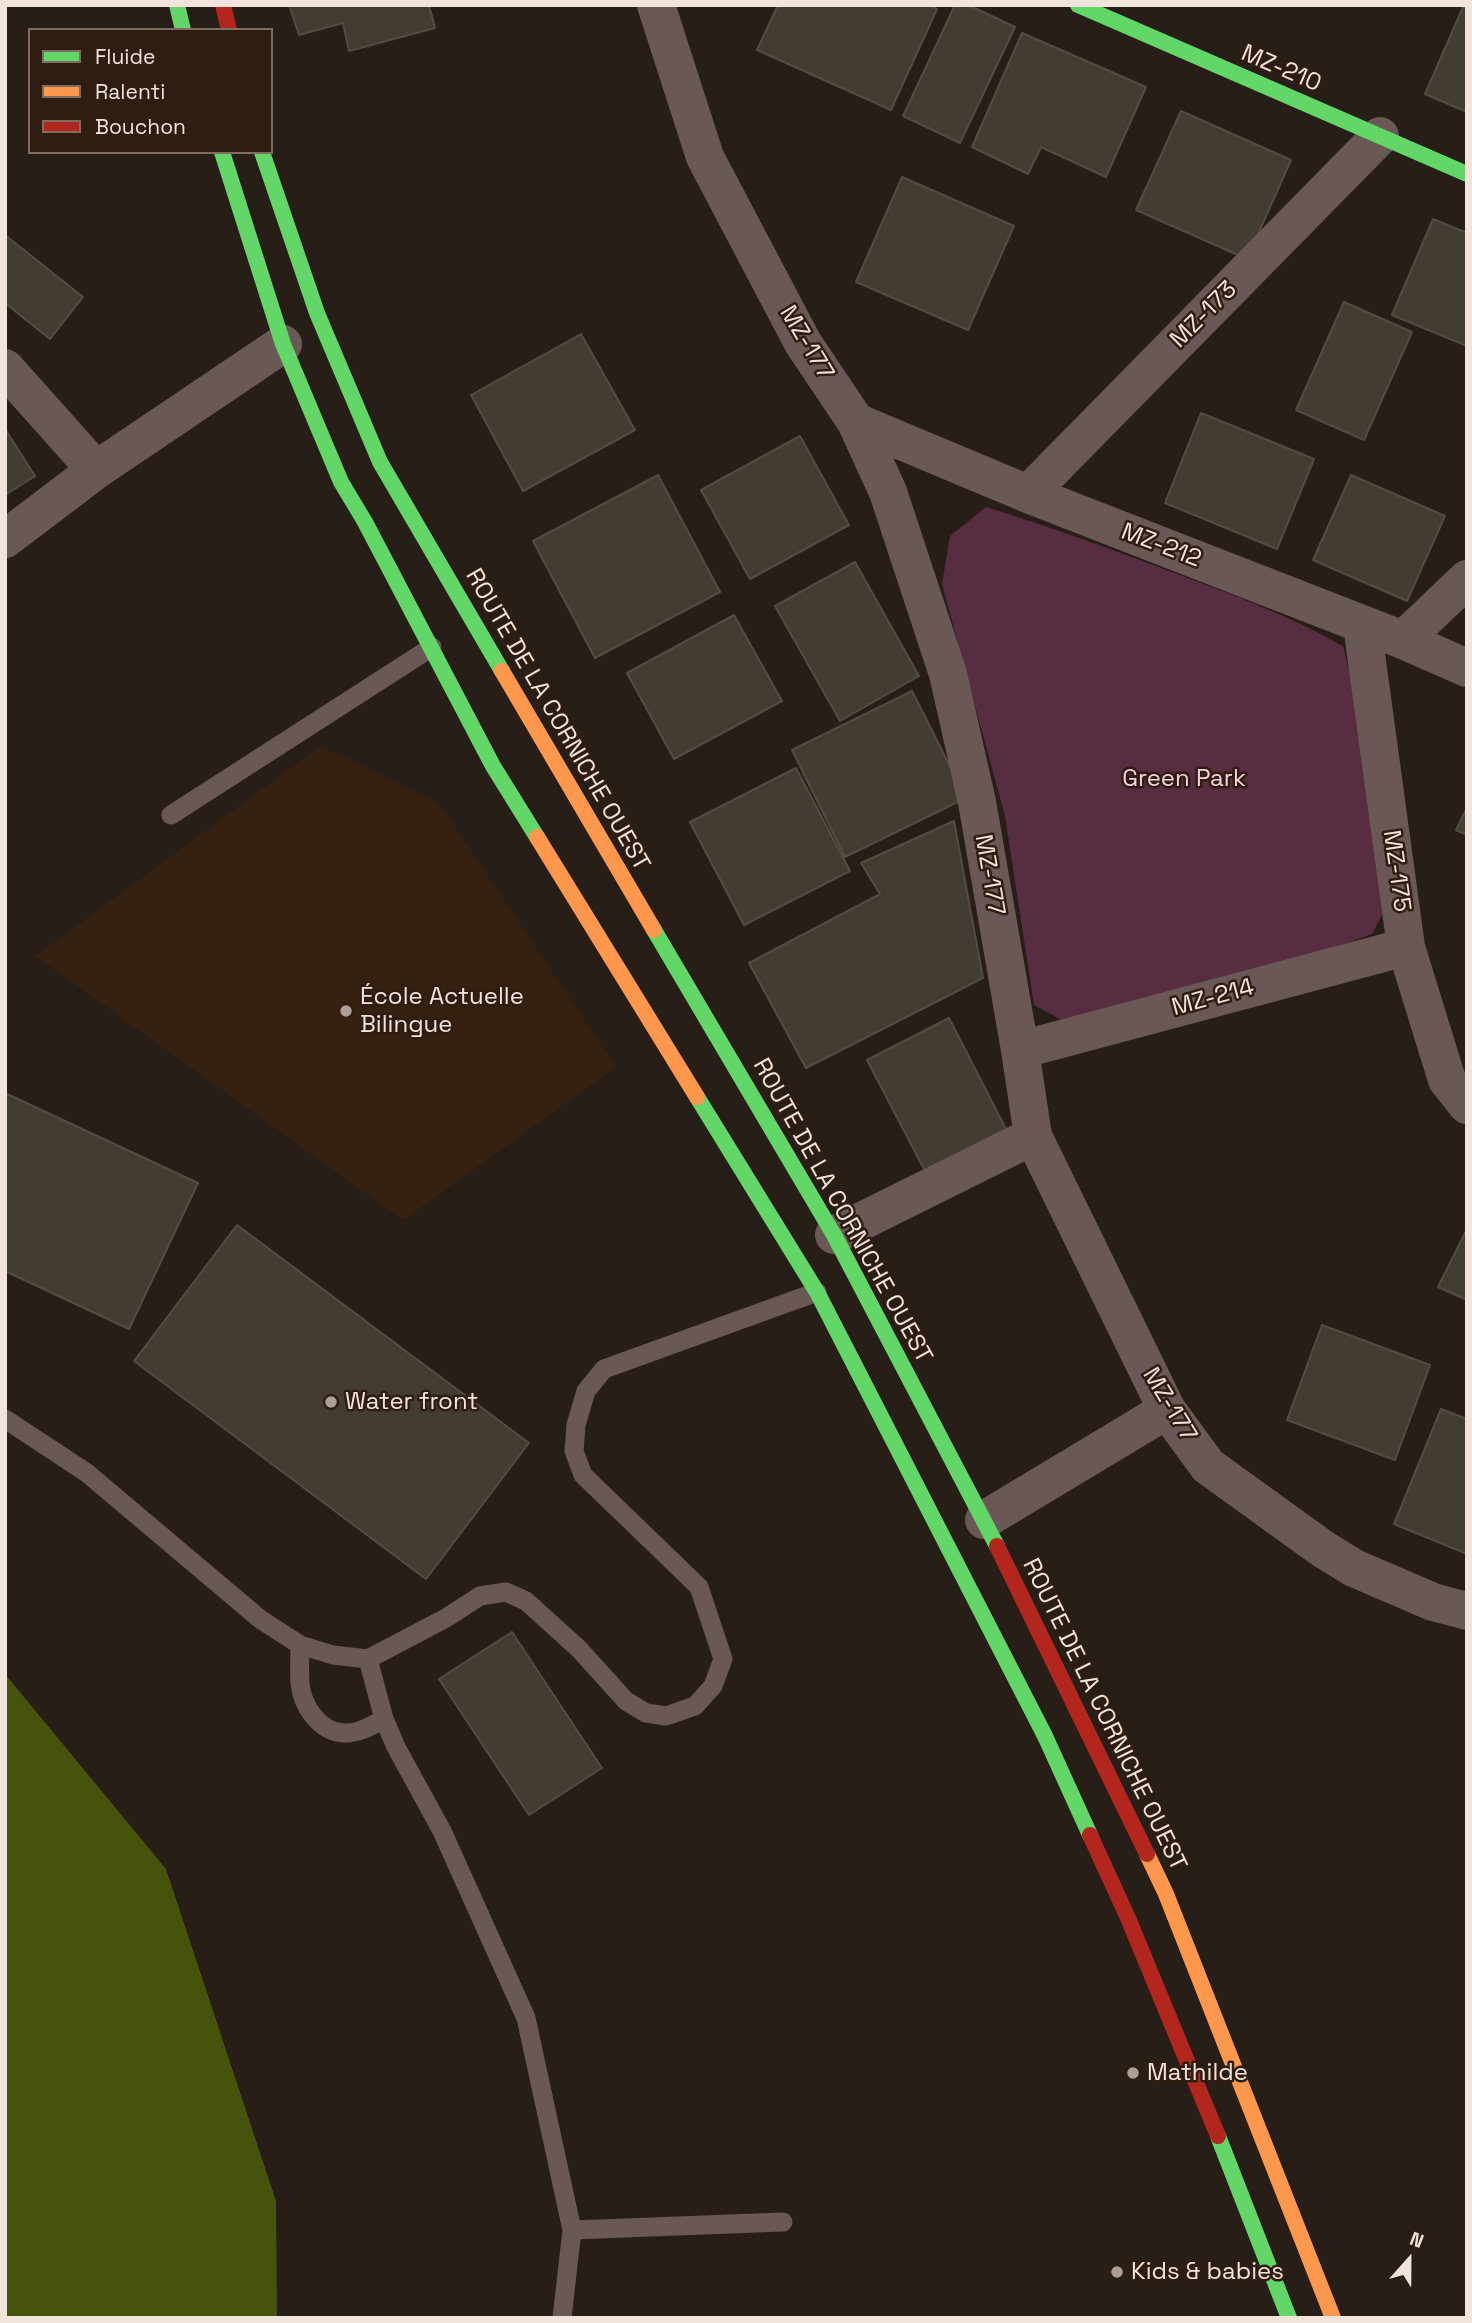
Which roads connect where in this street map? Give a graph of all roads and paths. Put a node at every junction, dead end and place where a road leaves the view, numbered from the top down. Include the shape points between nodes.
1 (177, 5) edge
2 (223, 5) edge
3 (656, 5) edge
4 (1078, 5) edge
5 (183, 28) edge
6 (229, 28) edge
7 (1380, 136) junction
8 (223, 154) edge
9 (263, 154) edge
10 (1467, 174) edge
11 (283, 344) junction
12 (5, 368) edge
13 (856, 422) junction
14 (96, 470) junction
15 (1028, 494) junction
16 (5, 539) edge
17 (1467, 579) edge
18 (1362, 625) junction
19 (1403, 640) junction
20 (432, 647) junction
21 (1467, 668) edge
22 (171, 815) dead end
23 (1406, 947) junction
24 (1020, 1050) junction
25 (1467, 1105) edge
26 (1033, 1136) junction
27 (834, 1235) junction
28 (817, 1292) junction
29 (1167, 1410) junction
30 (5, 1419) edge
31 (984, 1520) junction
32 (1467, 1611) edge
33 (300, 1645) junction
34 (368, 1659) junction
35 (384, 1719) junction
36 (783, 2222) dead end
37 (572, 2230) junction
38 (562, 2318) edge
39 (1289, 2318) edge
40 (1333, 2318) edge

1 - 5 main road
2 - 6 main road
3 - 13 street, MZ-177 via 705,157 803,344
4 - 7 main road, MZ-210
7 - 10 main road, MZ-210
7 - 15 street, MZ-173
8 - 11 main road
9 - 27 main road, ROUTE DE LA CORNICHE OUEST via 317,313 380,462
11 - 14 street
11 - 20 main road via 341,482
12 - 14 street
13 - 15 street, MZ-212
13 - 24 street, MZ-177 via 888,492 948,674
14 - 16 street
15 - 18 street, MZ-212
17 - 19 street
18 - 19 street, MZ-212
18 - 23 street, MZ-175
19 - 21 street, MZ-212
20 - 22 lane
20 - 28 main road via 493,766
23 - 24 street, MZ-214
23 - 25 street, MZ-175 via 1447,1080
24 - 26 street, MZ-177
26 - 27 street
26 - 29 street, MZ-177
27 - 31 main road, ROUTE DE LA CORNICHE OUEST
28 - 34 lane via 604,1369 586,1391 574,1451 583,1475 699,1587 723,1659 713,1686 695,1706 666,1716 646,1713 626,1701 579,1649 526,1601 506,1592 480,1596
28 - 39 main road via 1051,1748 1128,1918
29 - 31 street
29 - 32 street, MZ-177 via 1208,1466 1323,1549 1365,1573
30 - 33 lane via 87,1473 260,1619
31 - 40 main road, ROUTE DE LA CORNICHE OUEST via 1166,1894
33 - 34 lane
33 - 35 lane via 300,1686 308,1709 320,1724 344,1733
34 - 35 lane
35 - 37 lane via 442,1831 526,2018
36 - 37 lane
37 - 38 lane

